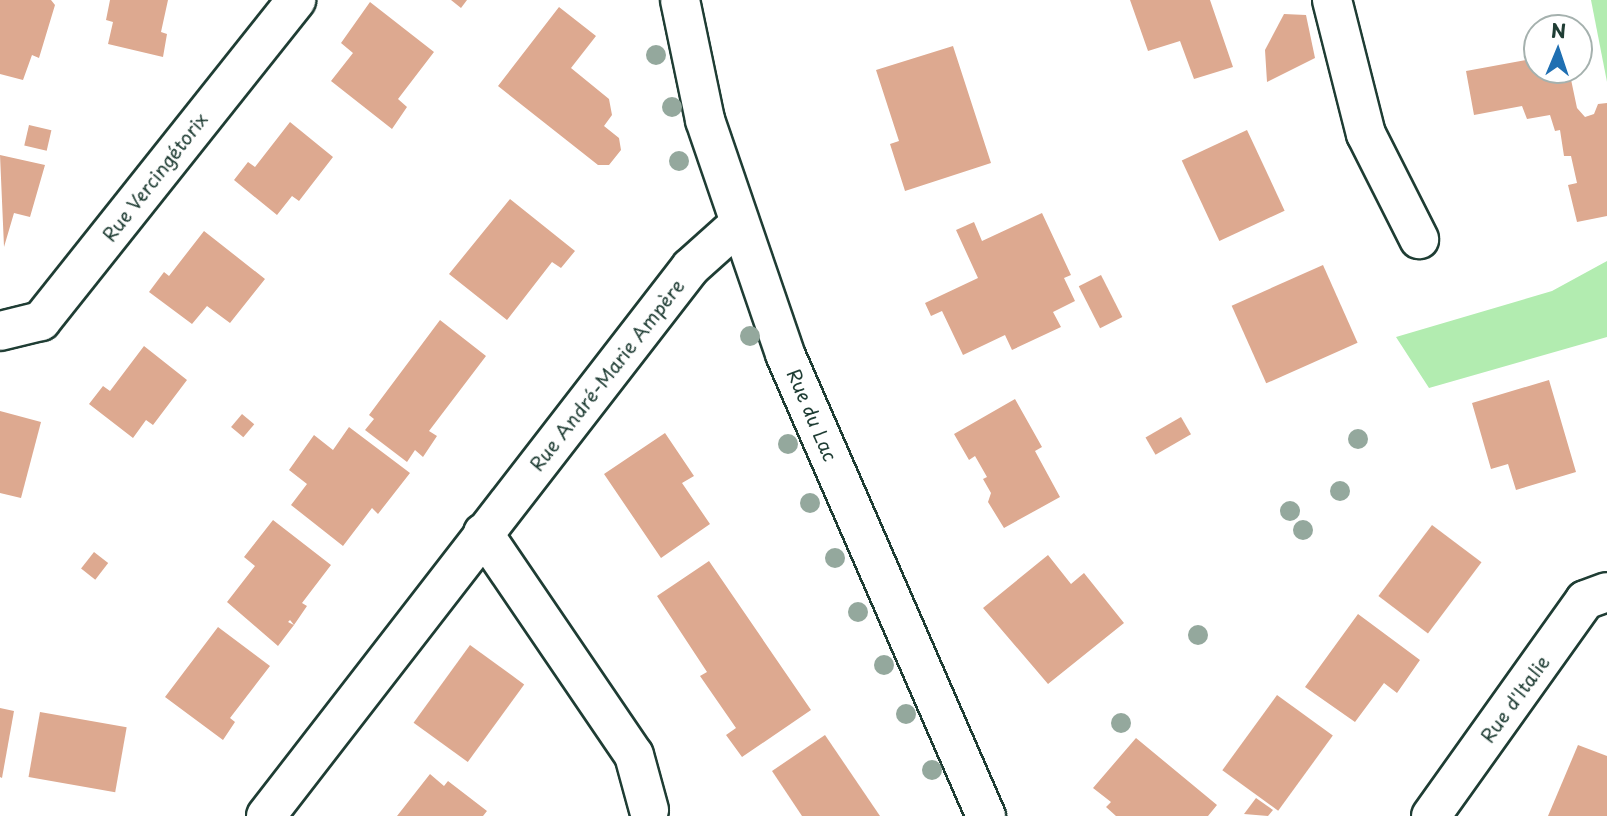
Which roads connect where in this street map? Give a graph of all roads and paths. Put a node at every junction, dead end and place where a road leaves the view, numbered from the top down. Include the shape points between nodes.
1 (296, 0) edge
2 (681, 0) edge
3 (1332, 0) edge
4 (739, 224) junction
5 (1419, 239) dead end
6 (0, 331) edge
7 (483, 533) junction
8 (1607, 592) edge
9 (649, 810) dead end
10 (266, 816) edge
11 (986, 816) edge
12 (1431, 816) edge

1 - 6 street, Rue Vercingétorix via 41,321
2 - 4 street, Rue du Lac via 705,120
3 - 5 street via 1366,134
4 - 7 street, Rue André-Marie Ampère via 691,267
4 - 11 street, Rue du Lac via 785,354
7 - 9 street via 634,755
7 - 10 street, Rue André-Marie Ampère
8 - 12 street, Rue d'Italie via 1585,600

